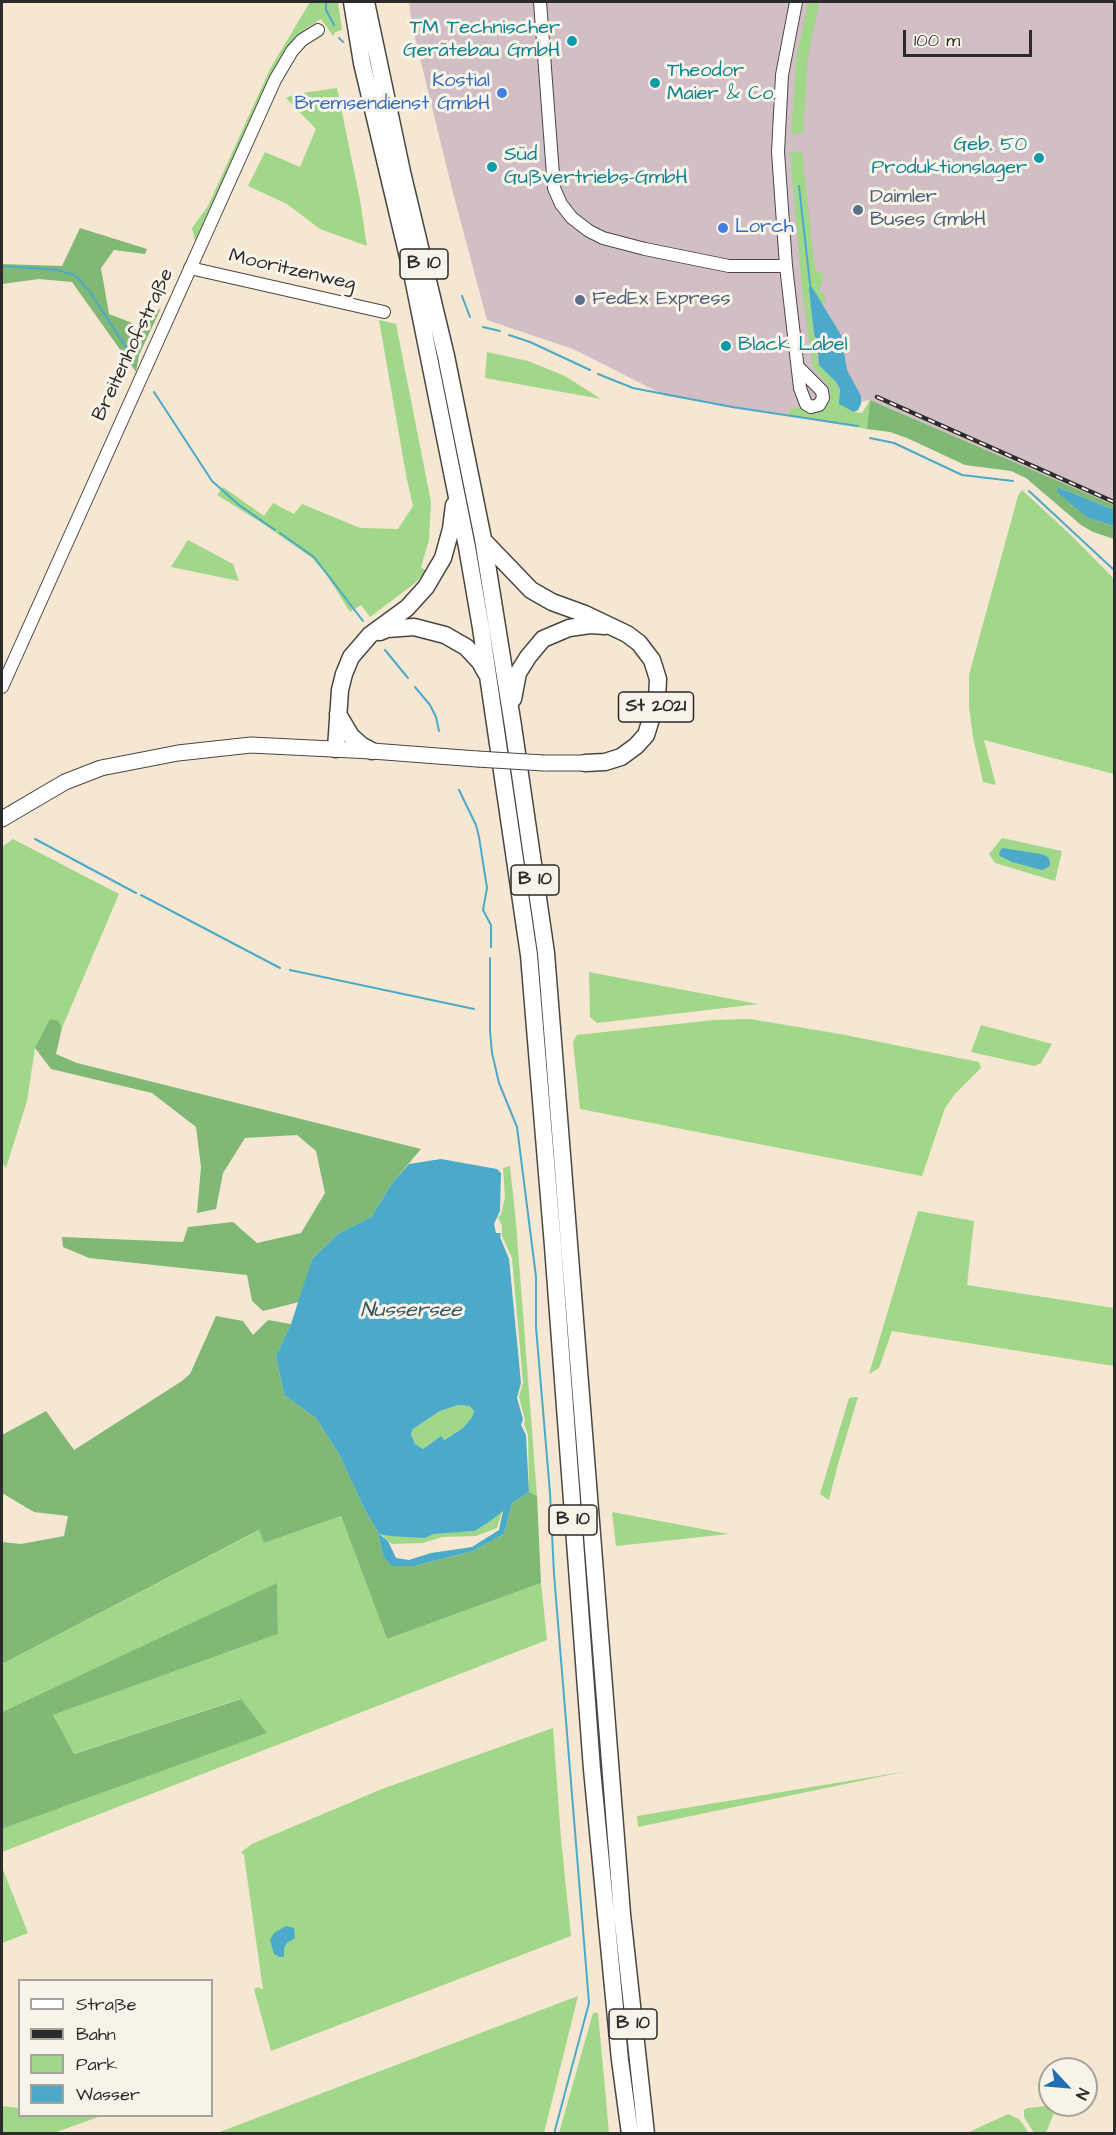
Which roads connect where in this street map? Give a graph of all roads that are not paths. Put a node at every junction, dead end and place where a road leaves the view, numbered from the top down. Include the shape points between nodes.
1 (352, 2) edge
2 (366, 2) edge
3 (540, 2) edge
4 (796, 2) edge
5 (318, 30) dead end
6 (786, 266) junction
7 (190, 268) junction
8 (384, 312) dead end
9 (798, 368) dead end
10 (456, 489) junction
11 (483, 539) junction
12 (615, 627) junction
13 (370, 635) junction
14 (488, 677) junction
15 (2, 687) edge
16 (338, 714) junction
17 (513, 726) junction
18 (336, 749) junction
19 (372, 751) junction
20 (585, 763) joint
21 (2, 819) edge
22 (630, 2133) edge
23 (646, 2133) edge

1 - 10 highway, B 10
2 - 11 highway, B 10
3 - 6 street via 554,188 572,218 603,238 645,249 729,267
4 - 6 street via 784,57 779,113
5 - 7 street, Breitenhofstraße via 302,40 279,72
6 - 9 street
7 - 8 street, Mooritzenweg
7 - 15 street, Breitenhofstraße
10 - 13 highway via 443,558 426,587 407,608
10 - 14 highway, B 10
11 - 12 highway via 531,590
11 - 17 highway, B 10
12 - 17 highway via 569,628 543,639 518,673
12 - 20 highway, St 2021 via 639,642 652,660 658,679 653,719 646,735 621,757
13 - 14 highway via 414,627 445,635 465,647
13 - 16 highway via 351,657 344,674
14 - 22 highway, B 10 via 529,955 592,1769
16 - 18 highway
16 - 19 highway via 351,736
17 - 23 highway, B 10 via 546,953 622,1914
18 - 19 main road, St 2021
18 - 21 main road, St 2021 via 251,745 178,753 101,768 65,782
19 - 20 main road, St 2021, bridge

